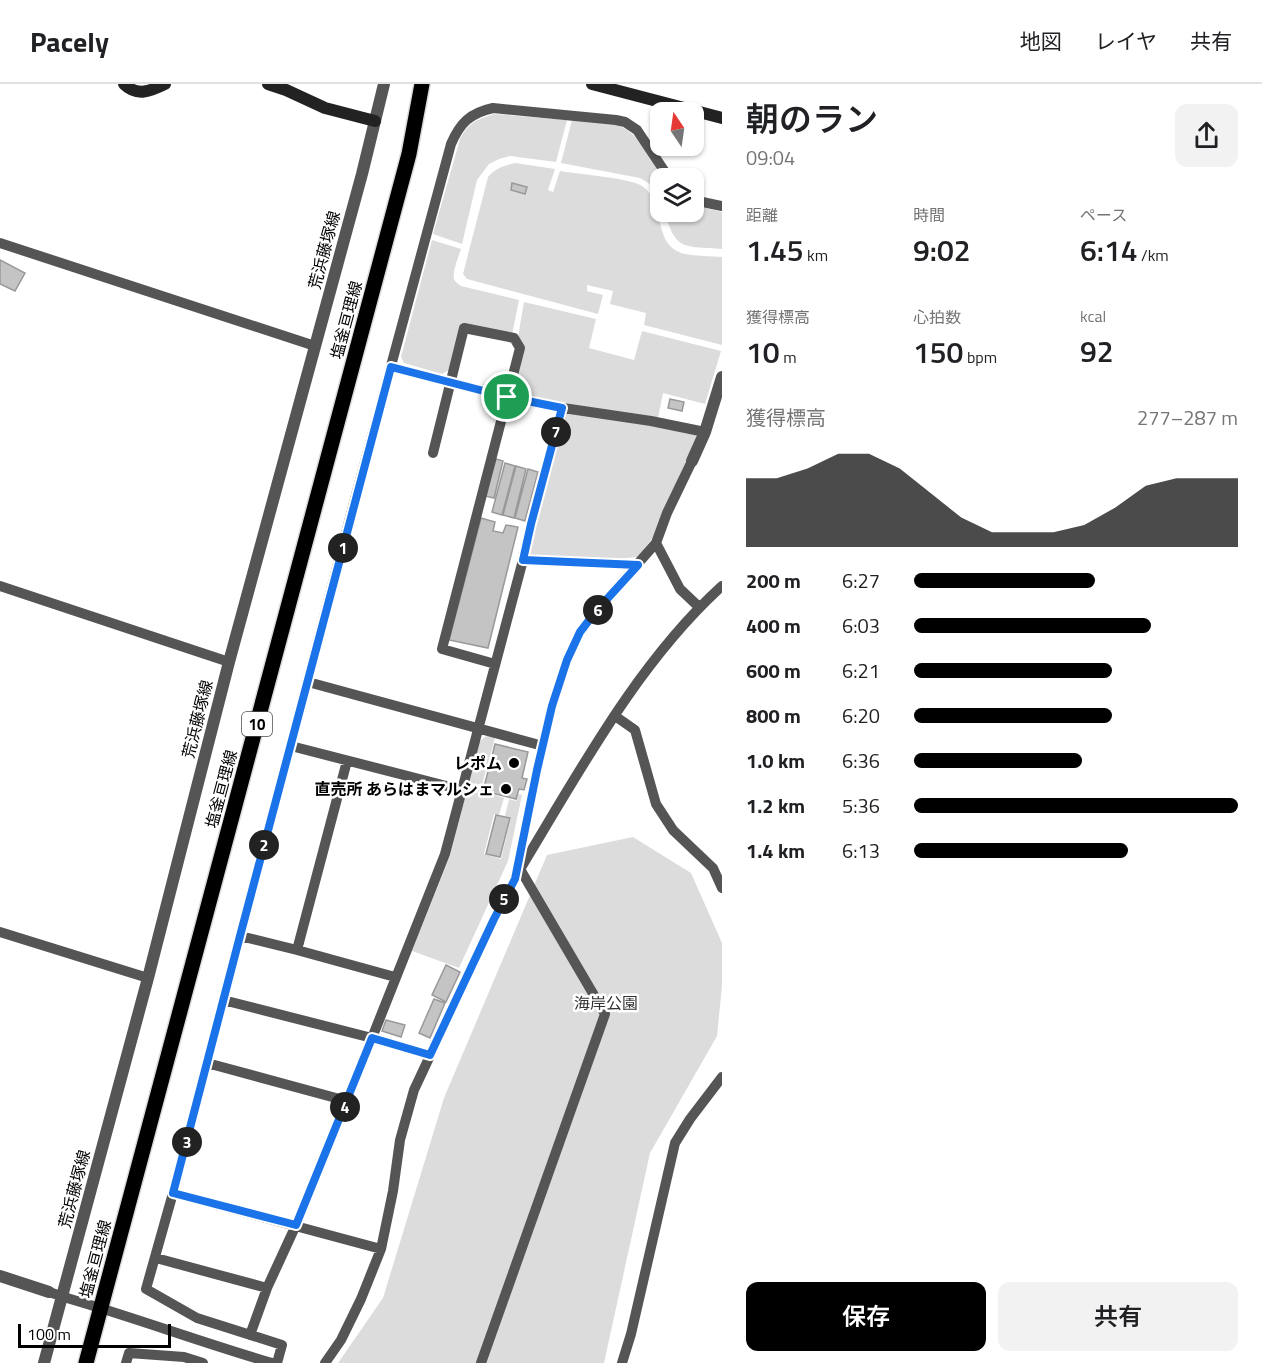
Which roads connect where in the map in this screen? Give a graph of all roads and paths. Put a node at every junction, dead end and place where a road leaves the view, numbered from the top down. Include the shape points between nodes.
1 (124, 84) edge
2 (165, 84) edge
3 (268, 84) edge
4 (384, 84) edge
5 (422, 84) edge
6 (592, 84) edge
7 (626, 88) edge
8 (722, 118) edge
9 (375, 121) junction
10 (662, 168) edge
11 (704, 202) edge
12 (722, 206) edge
13 (0, 243) edge
14 (315, 346) junction
15 (391, 367) junction
16 (722, 377) edge
17 (450, 382) junction
18 (720, 390) edge
19 (507, 397) junction
20 (562, 408) junction
21 (705, 432) junction
22 (433, 453) dead end
23 (692, 461) joint
24 (656, 543) junction
25 (523, 560) junction
26 (638, 565) junction
27 (0, 586) edge
28 (722, 586) edge
29 (699, 607) junction
30 (229, 662) junction
31 (495, 664) junction
32 (308, 682) junction
33 (615, 716) junction
34 (478, 728) junction
35 (291, 746) junction
36 (543, 746) junction
37 (347, 761) junction
38 (462, 790) junction
39 (518, 874) junction
40 (722, 888) edge
41 (0, 932) edge
42 (240, 936) junction
43 (297, 950) junction
44 (395, 977) junction
45 (148, 978) junction
46 (223, 1000) junction
47 (372, 1038) junction
48 (430, 1055) junction
49 (207, 1063) junction
50 (722, 1077) edge
51 (347, 1101) junction
52 (173, 1193) junction
53 (296, 1225) junction
54 (381, 1249) junction
55 (156, 1258) junction
56 (0, 1276) edge
57 (267, 1288) junction
58 (49, 1292) joint
59 (100, 1308) junction
60 (250, 1335) junction
61 (44, 1363) edge
62 (86, 1363) edge
63 (126, 1363) edge
64 (203, 1363) edge
65 (272, 1363) edge
66 (277, 1363) edge
67 (325, 1363) edge
68 (481, 1363) edge
69 (622, 1363) edge

1 - 2 main road via 142,92
3 - 9 main road via 325,108
4 - 9 street, 荒浜藤塚線
5 - 59 main road, 塩釜亘理線 / 10 via 410,154
6 - 7 main road
7 - 8 main road
9 - 14 street, 荒浜藤塚線
10 - 15 street via 637,130 625,122 493,108 463,122 451,144
11 - 12 street
13 - 14 street
14 - 30 street, 荒浜藤塚線
15 - 17 street
15 - 32 street
16 - 18 street
17 - 19 street
17 - 19 street via 464,328 514,338 520,348
17 - 22 street
18 - 21 street
19 - 20 street
19 - 31 street via 441,649
20 - 21 street
20 - 25 street
21 - 23 street
23 - 24 street
24 - 26 street
24 - 29 street via 680,589
25 - 26 street
25 - 31 street
26 - 36 street via 580,632 560,679
27 - 30 street
28 - 29 street
29 - 33 street
30 - 45 street, 荒浜藤塚線
31 - 34 street
32 - 34 street
32 - 35 street
33 - 39 street
33 - 40 street via 635,730 656,804 673,830 713,867
34 - 36 street
34 - 38 street
35 - 37 street
35 - 42 street
36 - 39 street
37 - 38 street
37 - 43 street
38 - 44 street via 445,854
39 - 48 street
39 - 68 street via 605,1014
41 - 45 street
42 - 43 street
42 - 46 street
43 - 44 street
44 - 47 street
45 - 61 street, 荒浜藤塚線
46 - 47 street
46 - 49 street
47 - 48 street
47 - 51 street
48 - 54 street via 414,1090 400,1140
49 - 51 street
49 - 52 street
50 - 69 street via 675,1143
51 - 53 street
52 - 53 street
52 - 55 street
53 - 54 street
53 - 57 street
54 - 67 street via 341,1340
55 - 57 street
55 - 60 street via 146,1288 197,1318
56 - 58 street
57 - 60 street
58 - 59 street, bridge
59 - 62 main road, 塩釜亘理線 / 10
59 - 65 street
60 - 66 street via 282,1345
63 - 64 street via 129,1353 184,1357

